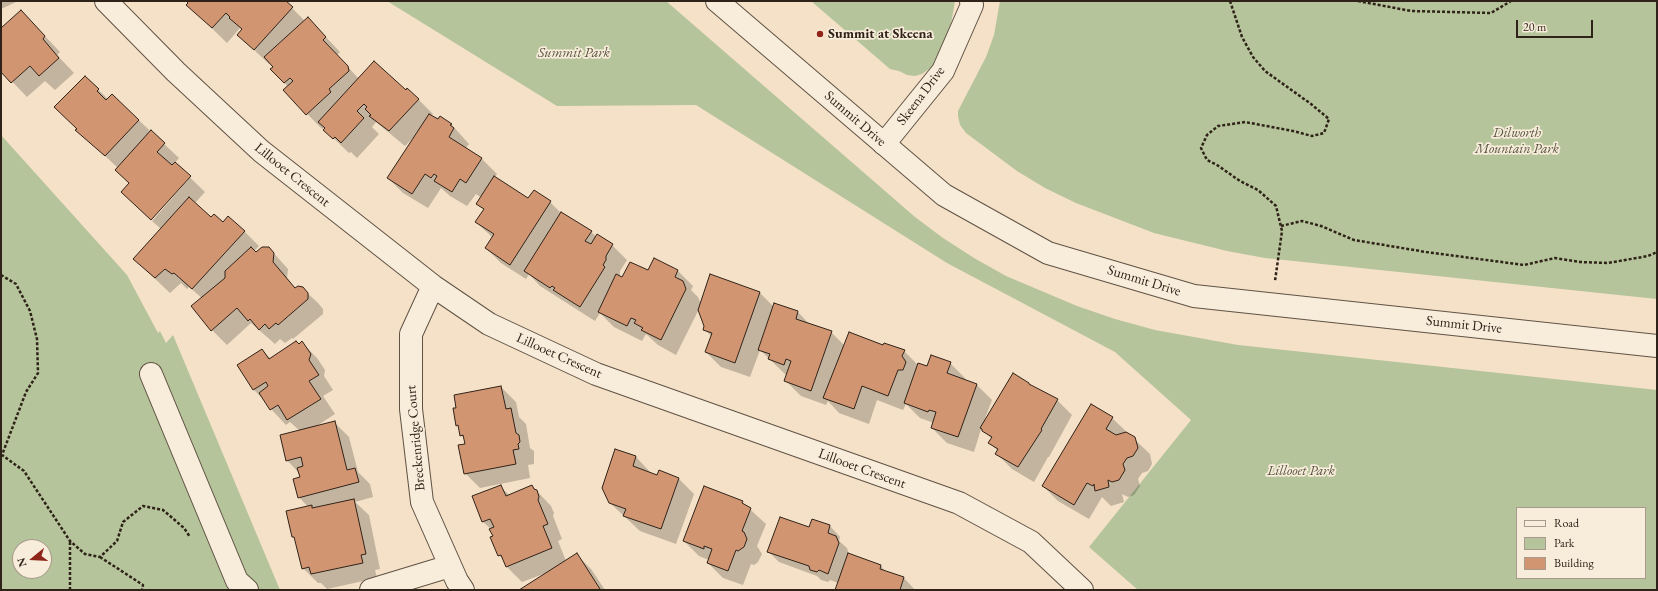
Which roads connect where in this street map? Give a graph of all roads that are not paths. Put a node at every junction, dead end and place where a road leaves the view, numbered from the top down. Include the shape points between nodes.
1 (106, 1) edge
2 (717, 1) edge
3 (971, 1) edge
4 (884, 144) junction
5 (433, 286) junction
6 (1657, 346) edge
7 (151, 374) dead end
8 (450, 566) junction
9 (247, 590) edge
10 (370, 590) edge
11 (463, 590) edge
12 (1082, 590) edge

1 - 5 street, Lillooet Crescent via 176,72 261,151
2 - 4 street, Summit Drive
3 - 4 street, Skeena Drive via 972,5 943,72
4 - 6 street, Summit Drive via 944,195 1048,253 1194,296
5 - 8 street, Breckenridge Court via 411,334 411,409 422,502
5 - 12 street, Lillooet Crescent via 489,324 596,374 959,503 1031,542
7 - 9 street via 237,581
8 - 10 street
8 - 11 street, Breckenridge Court

